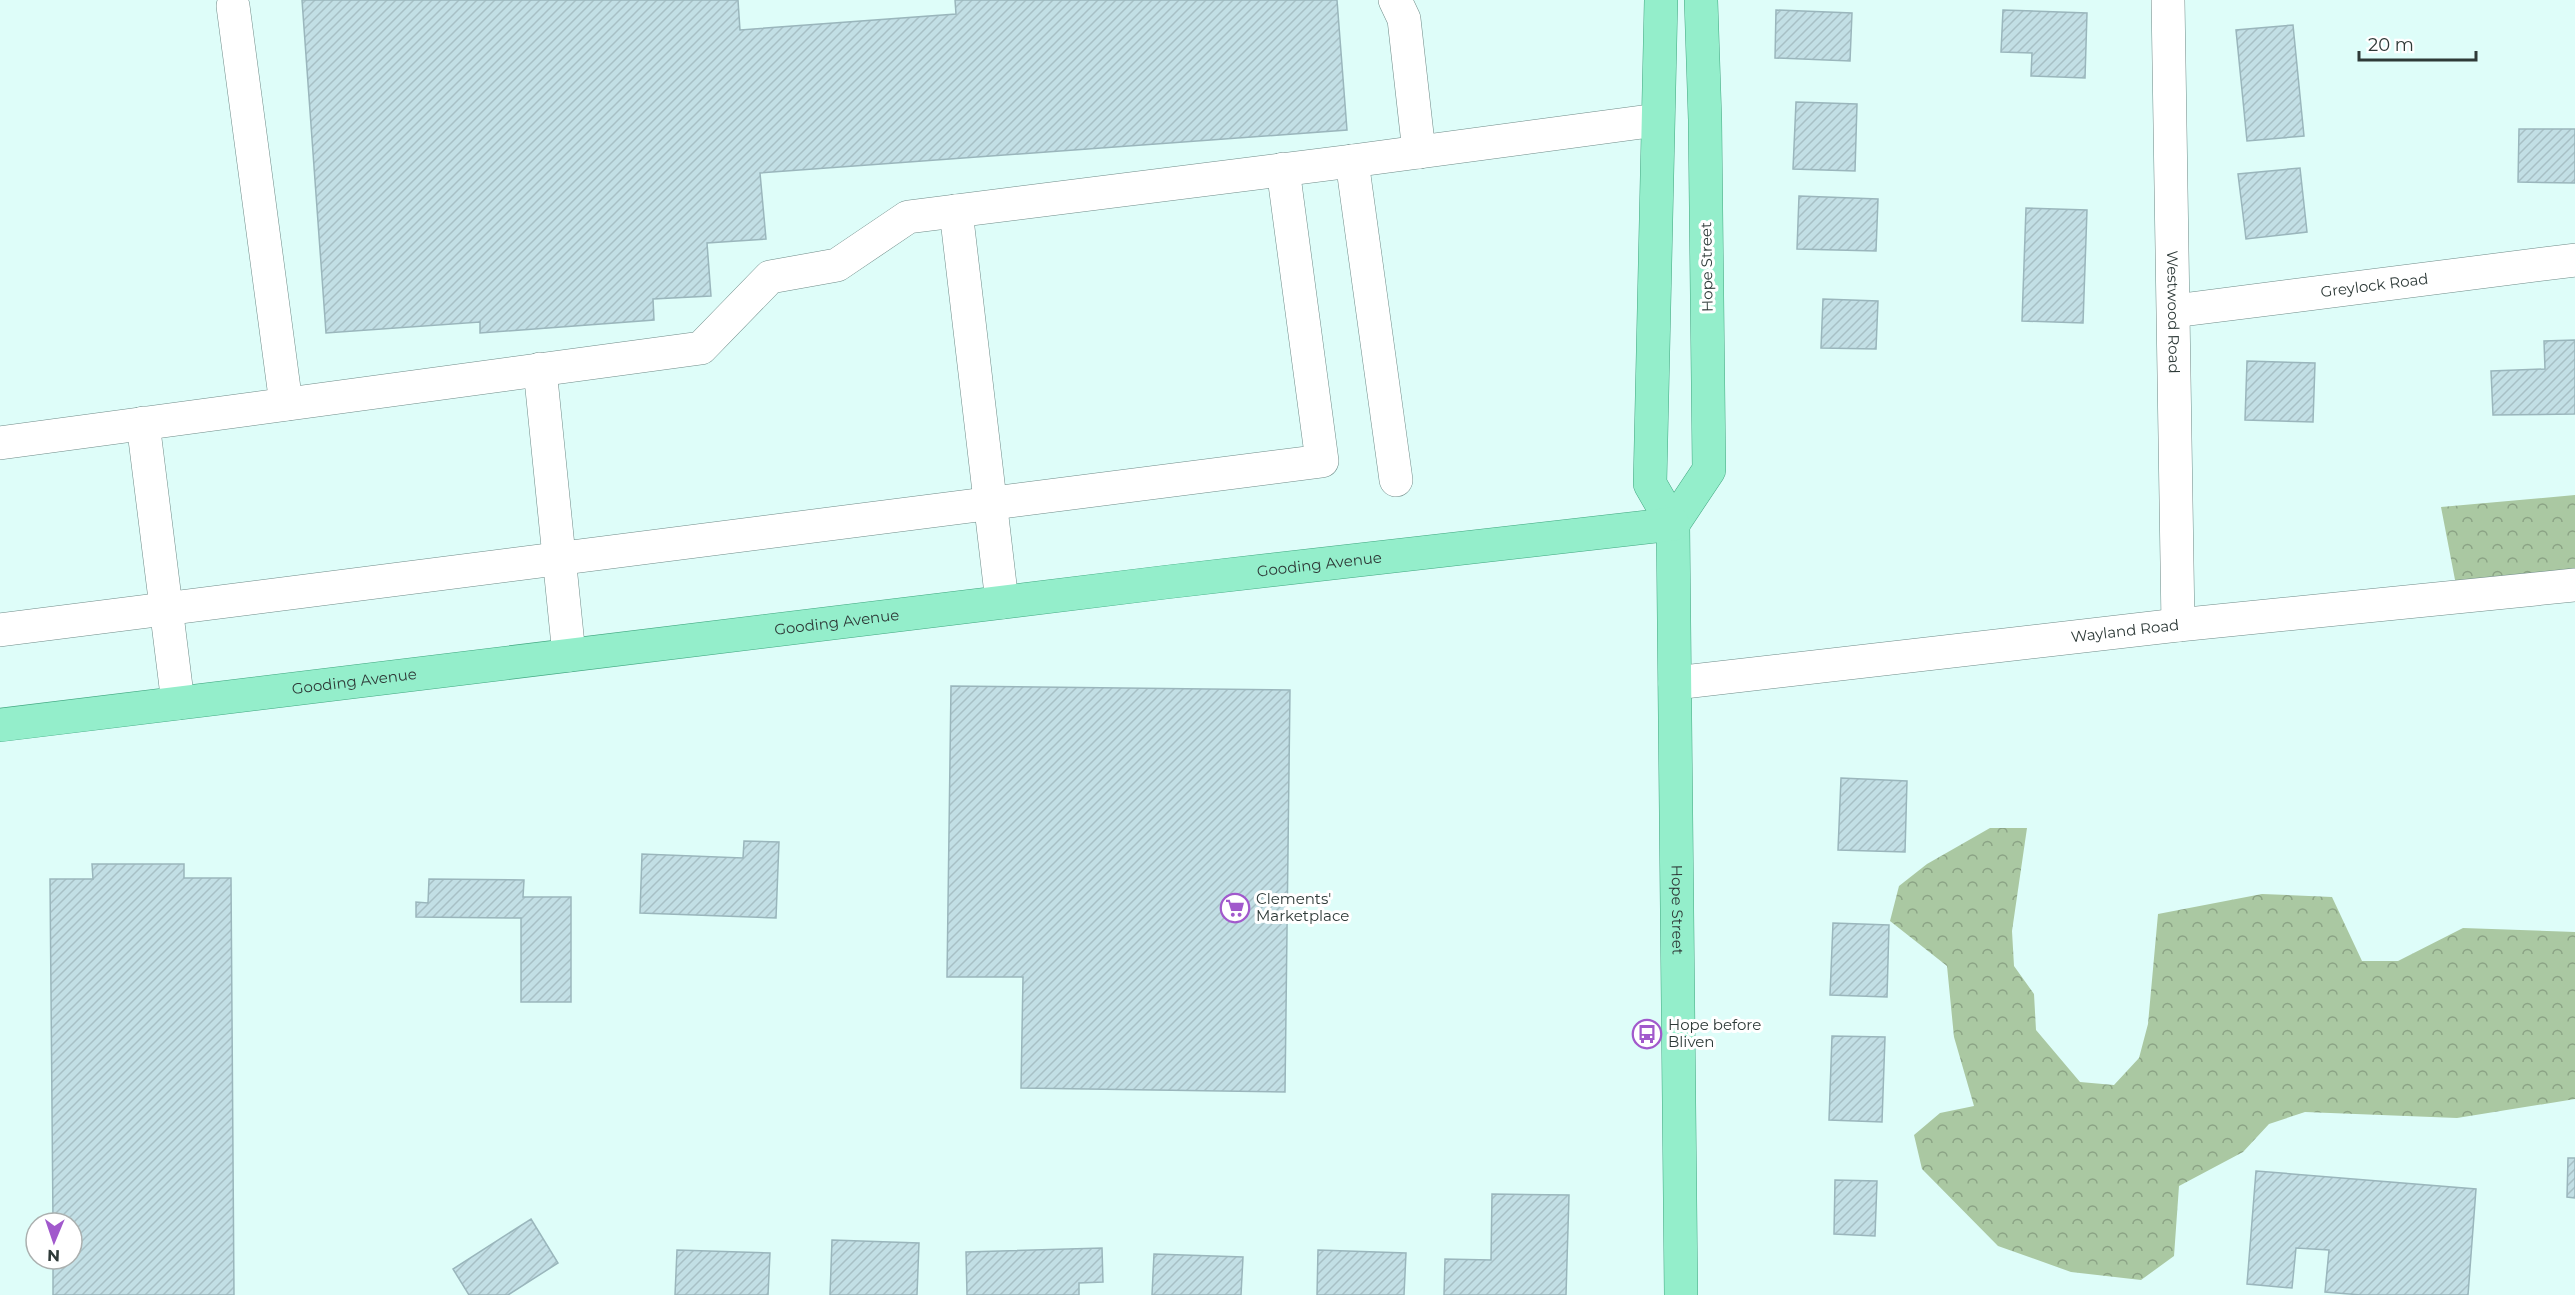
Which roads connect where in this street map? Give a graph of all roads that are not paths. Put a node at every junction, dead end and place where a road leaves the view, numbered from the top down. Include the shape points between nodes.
1 (1395, 0) edge
2 (1661, 0) edge
3 (1701, 0) edge
4 (2168, 0) edge
5 (233, 6) dead end
6 (1657, 120) junction
7 (1419, 152) junction
8 (1352, 161) junction
9 (1283, 169) junction
10 (956, 211) junction
11 (2575, 260) edge
12 (2174, 311) junction
13 (540, 369) junction
14 (286, 404) junction
15 (144, 423) junction
16 (0, 442) edge
17 (1396, 480) dead end
18 (991, 503) junction
19 (1673, 524) junction
20 (560, 558) junction
21 (2575, 585) edge
22 (1002, 602) junction
23 (166, 609) junction
24 (2178, 625) junction
25 (0, 630) edge
26 (568, 656) junction
27 (1675, 683) junction
28 (178, 703) junction
29 (0, 725) edge
30 (1681, 1295) edge

1 - 7 street via 1404,18
2 - 6 main road, Hope Street
3 - 19 main road, Hope Street via 1709,470
4 - 12 street, Westwood Road
5 - 14 street
6 - 7 street
6 - 19 main road, Hope Street via 1650,484
7 - 8 street
8 - 9 street
8 - 17 street
9 - 10 street
9 - 18 street via 1322,461
10 - 13 street via 908,217 837,265 770,278 701,348
10 - 18 street
11 - 12 street, Greylock Road
12 - 24 street, Westwood Road
13 - 14 street
13 - 20 street
14 - 15 street
15 - 16 street
15 - 23 street
18 - 20 street
18 - 22 street
19 - 22 main road, Gooding Avenue
19 - 27 main road, Hope Street
20 - 23 street
20 - 26 street
21 - 24 street, Wayland Road
22 - 26 main road, Gooding Avenue
23 - 25 street
23 - 28 street
24 - 27 street, Wayland Road
26 - 28 main road, Gooding Avenue
27 - 30 main road, Hope Street
28 - 29 main road, Gooding Avenue

